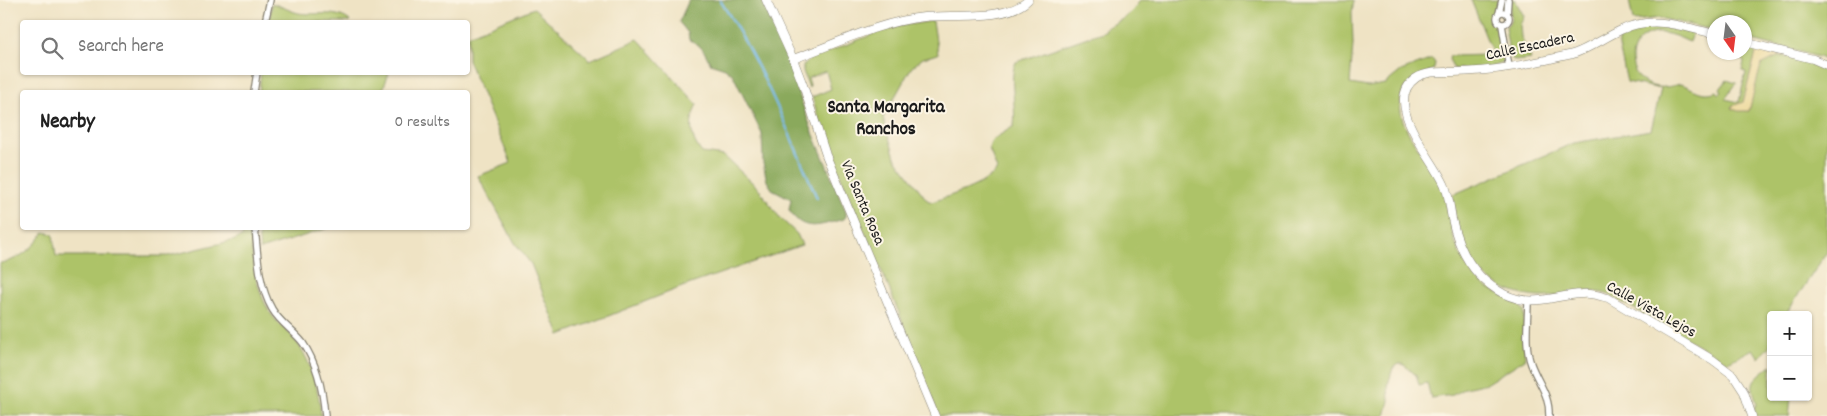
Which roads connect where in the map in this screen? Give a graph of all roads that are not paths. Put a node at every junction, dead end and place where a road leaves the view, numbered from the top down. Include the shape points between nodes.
1 (270, 0) edge
2 (766, 0) edge
3 (1028, 0) edge
4 (1502, 0) edge
5 (1508, 0) edge
6 (1499, 13) junction
7 (1507, 14) junction
8 (265, 20) edge
9 (1502, 24) junction
10 (1707, 32) edge
11 (1752, 44) edge
12 (793, 59) junction
13 (1827, 65) edge
14 (1509, 67) junction
15 (257, 75) edge
16 (1408, 87) joint
17 (254, 90) edge
18 (254, 230) edge
19 (1528, 301) junction
20 (325, 416) edge
21 (934, 416) edge
22 (1549, 416) edge
23 (1752, 416) edge

1 - 8 street
2 - 12 street, Via Santa Rosa
3 - 12 street via 1019,7 1000,13 926,17 892,23
4 - 6 street
5 - 7 street
6 - 7 street
6 - 9 street via 1496,20
7 - 9 street via 1509,20
9 - 14 street
10 - 14 street, Calle Escadera via 1665,23 1641,23 1573,54
11 - 13 street
12 - 21 street, Via Santa Rosa via 826,155
14 - 16 street, Calle Escadera via 1479,72 1433,72 1415,79
15 - 17 street
16 - 19 street, Calle Vista Lejos via 1404,97 1408,120 1445,186 1456,236 1468,263 1493,287
18 - 20 street via 264,291 273,311 303,343 319,378
19 - 22 street via 1528,353 1544,388
19 - 23 street, Calle Vista Lejos via 1581,294 1608,298 1714,360 1733,375 1744,392

